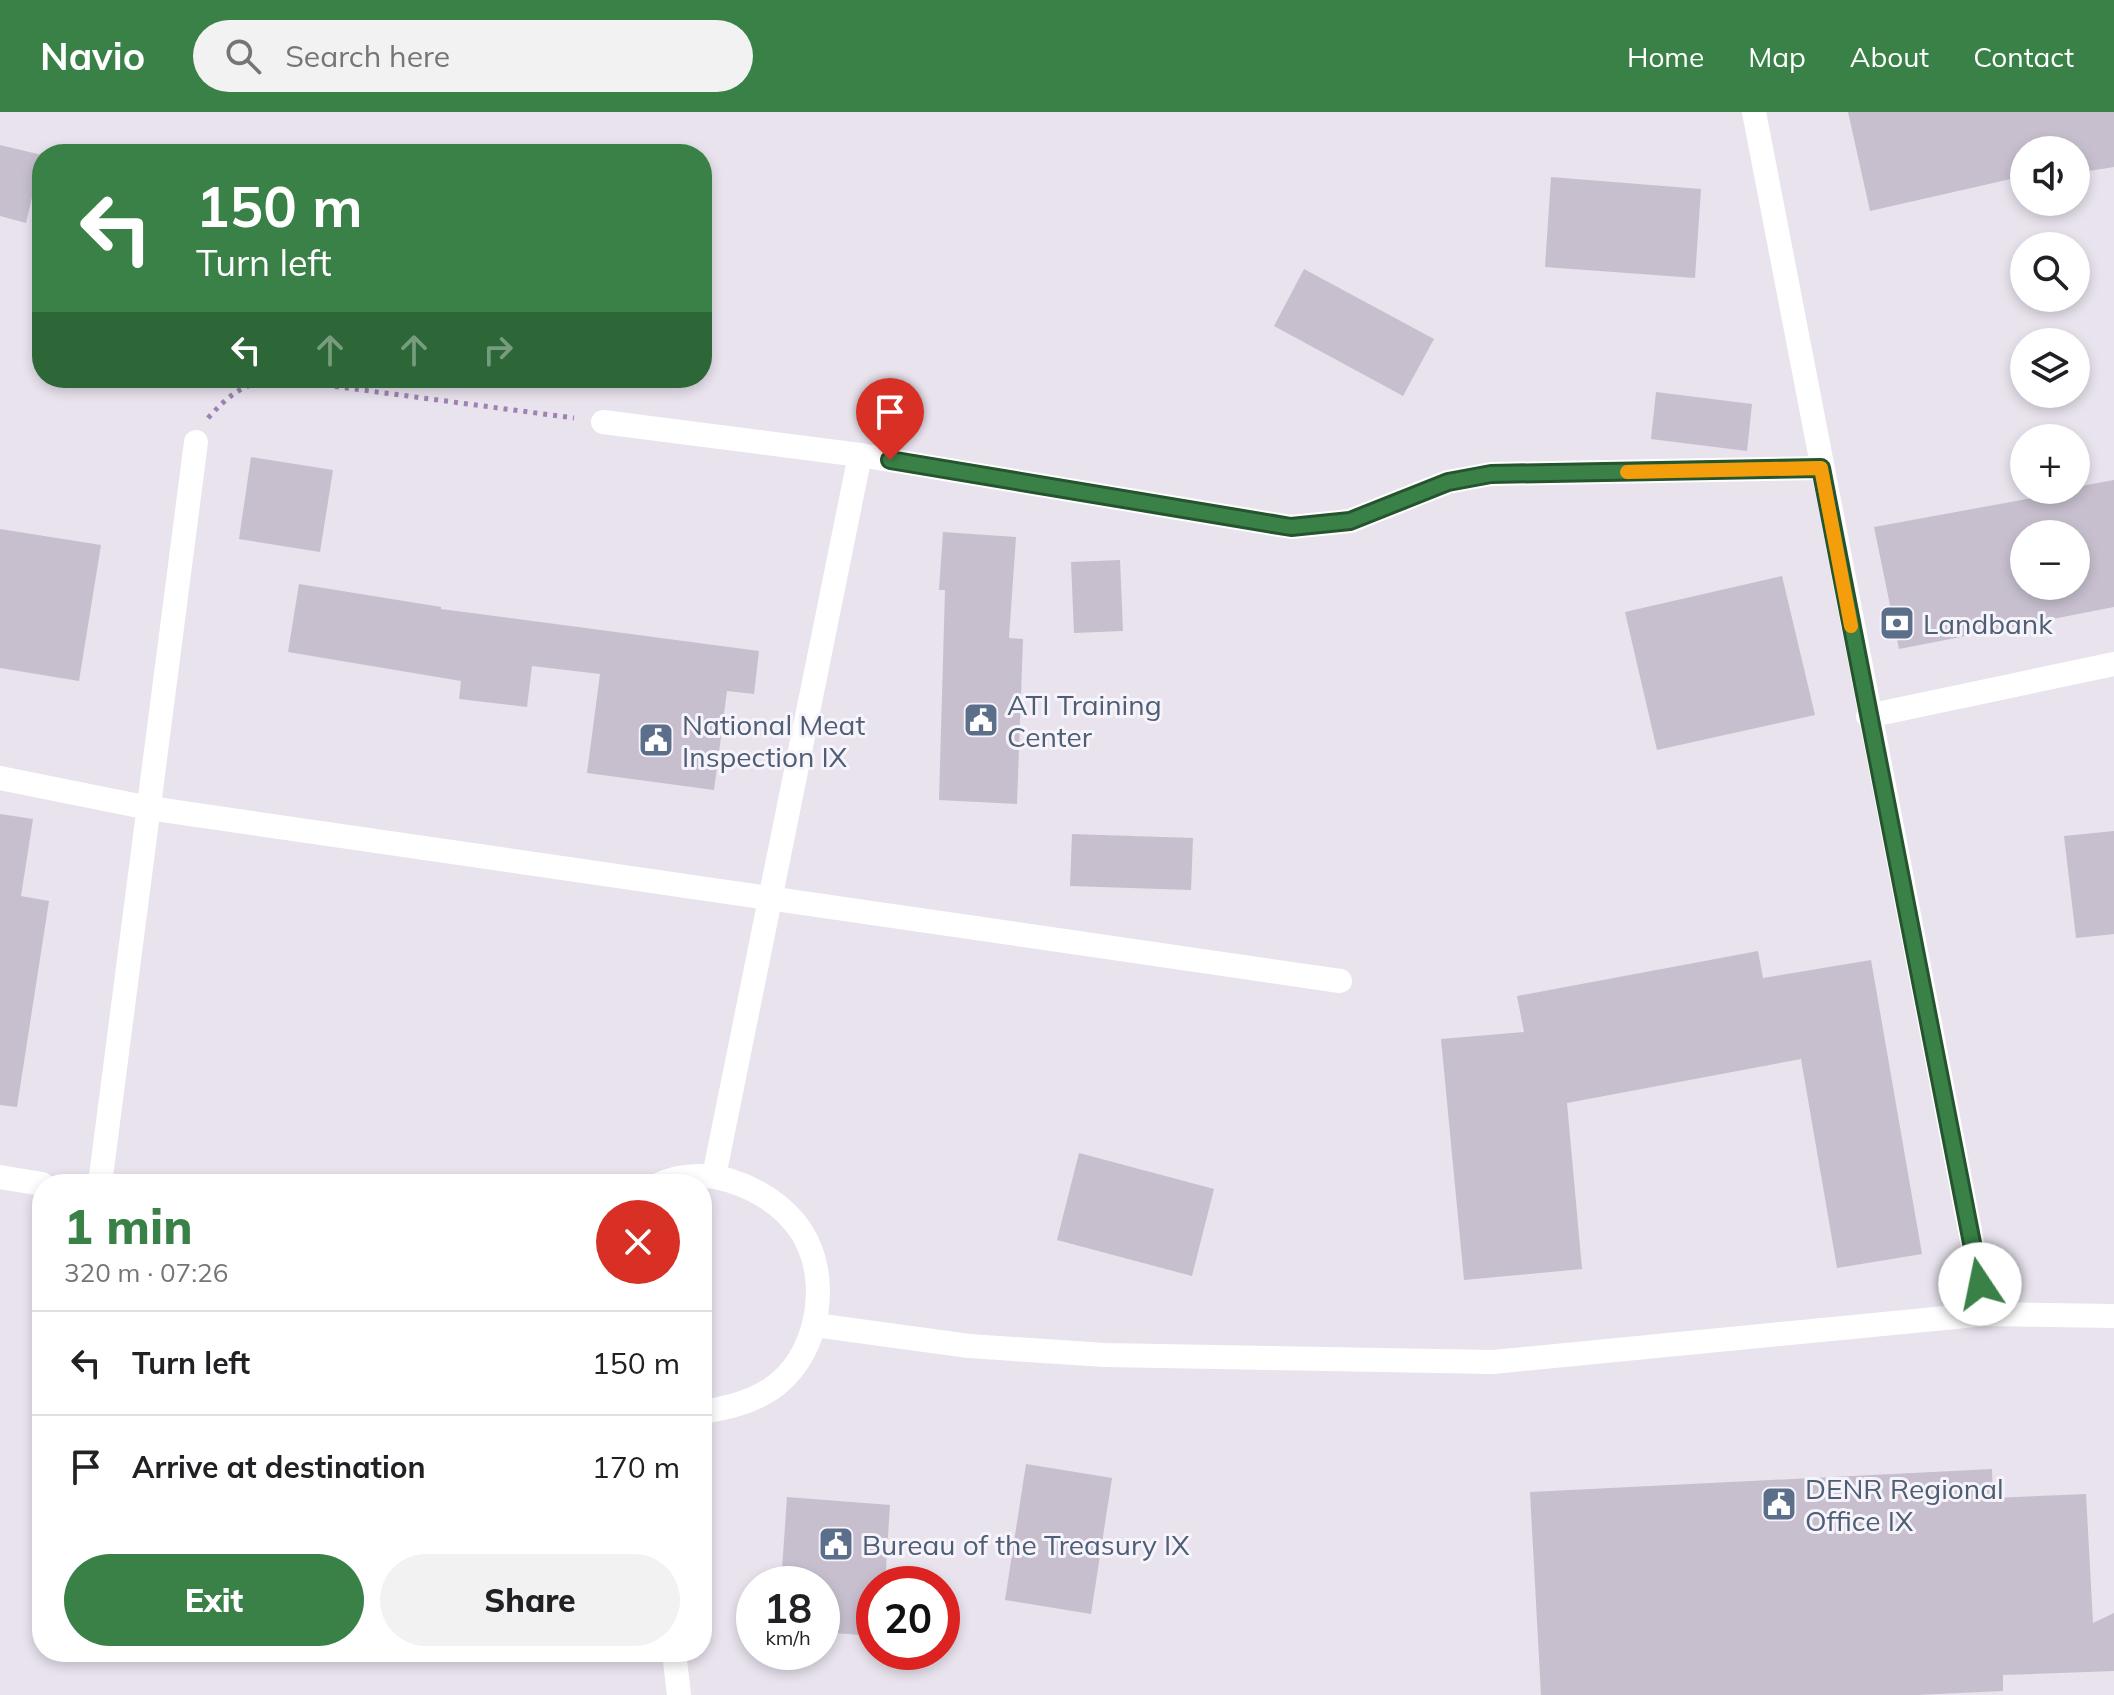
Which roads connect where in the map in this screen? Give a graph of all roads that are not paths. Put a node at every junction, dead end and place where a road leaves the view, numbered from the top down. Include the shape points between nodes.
1 (1754, 112) edge
2 (603, 422) road end
3 (196, 442) road end
4 (860, 455) junction
5 (1821, 468) junction
6 (2114, 664) edge
7 (1868, 716) junction
8 (0, 778) edge
9 (149, 808) junction
10 (770, 900) junction
11 (1340, 981) dead end
12 (101, 1174) edge
13 (714, 1176) joint
14 (0, 1177) edge
15 (32, 1182) edge
16 (1986, 1314) junction
17 (2114, 1316) edge
18 (815, 1325) junction
19 (712, 1410) edge
20 (675, 1662) edge
21 (679, 1695) edge

1 - 5 street
2 - 4 street
3 - 9 street
4 - 5 street via 1291,527 1350,521 1448,482 1491,474
4 - 10 street
5 - 7 street
6 - 7 street
7 - 16 street
8 - 9 street
9 - 10 street
9 - 12 street
10 - 11 street
10 - 13 street
13 - 18 street via 763,1195 785,1212 808,1245 818,1284
14 - 15 street
16 - 17 street
16 - 18 street via 1493,1362 1105,1355 969,1346
18 - 19 street via 799,1360 773,1388 739,1406
20 - 21 street

